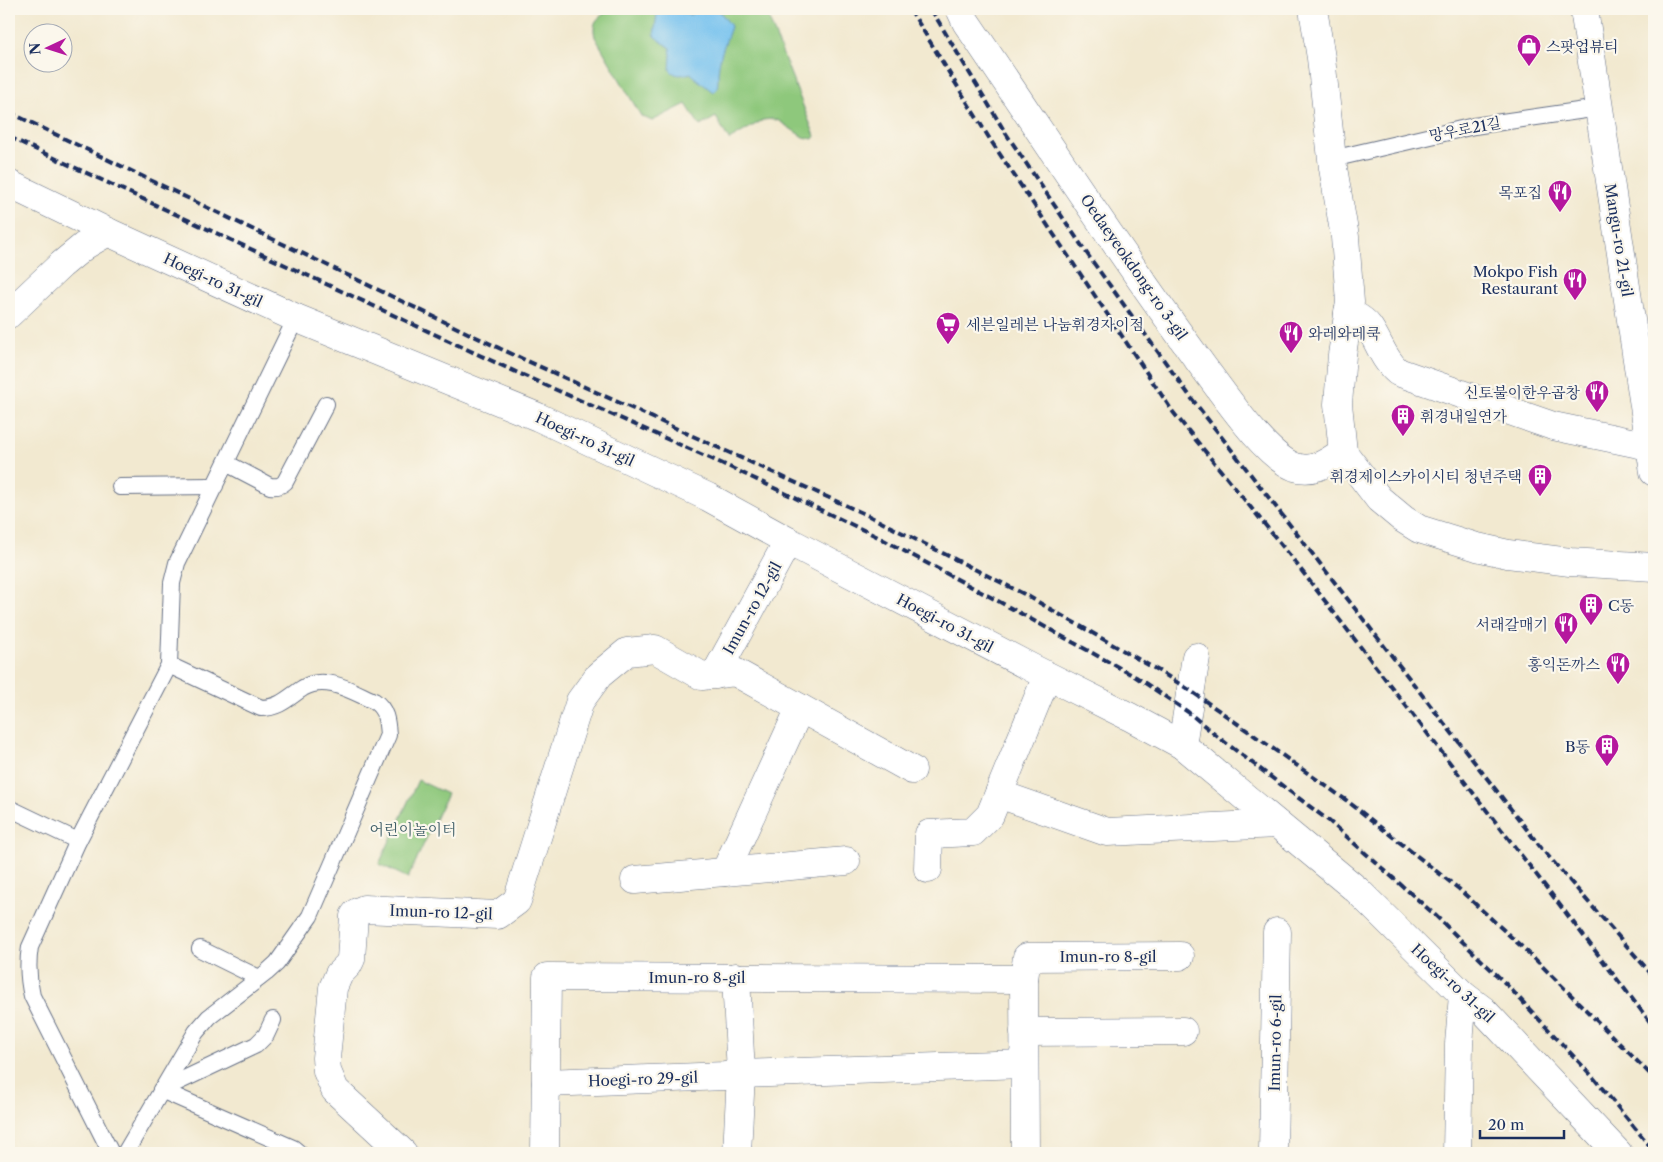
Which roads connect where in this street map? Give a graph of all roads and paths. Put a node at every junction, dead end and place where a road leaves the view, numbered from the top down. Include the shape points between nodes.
1 (960, 9) edge
2 (1313, 9) edge
3 (1584, 9) edge
4 (1599, 108) junction
5 (1332, 159) junction
6 (9, 184) edge
7 (108, 232) junction
8 (1348, 312) junction
9 (9, 314) edge
10 (296, 318) junction
11 (326, 404) dead end
12 (1343, 452) junction
13 (1652, 459) edge
14 (226, 463) junction
15 (215, 486) junction
16 (120, 487) dead end
17 (788, 541) junction
18 (1654, 567) edge
19 (1196, 657) dead end
20 (169, 665) junction
21 (715, 675) junction
22 (1047, 676) junction
23 (800, 708) junction
24 (1182, 746) junction
25 (912, 770) dead end
26 (999, 794) junction
27 (9, 808) edge
28 (1277, 824) junction
29 (78, 841) junction
30 (846, 861) dead end
31 (928, 869) dead end
32 (725, 872) junction
33 (635, 880) dead end
34 (1277, 932) dead end
35 (200, 948) dead end
36 (1180, 956) dead end
37 (736, 977) junction
38 (259, 978) junction
39 (1024, 979) junction
40 (1463, 995) junction
41 (272, 1020) dead end
42 (1183, 1031) dead end
43 (1024, 1032) junction
44 (1023, 1064) junction
45 (741, 1074) junction
46 (546, 1083) junction
47 (161, 1090) junction
48 (111, 1153) edge
49 (125, 1153) edge
50 (299, 1153) edge
51 (403, 1153) edge
52 (545, 1153) edge
53 (738, 1153) edge
54 (1025, 1153) edge
55 (1273, 1153) edge
56 (1457, 1153) edge
57 (1618, 1153) edge

1 - 12 street, Oedaeyeokdong-ro 3-gil via 1156,302 1270,450 1294,466 1311,470
2 - 5 street
3 - 4 street, Mangu-ro 21-gil
4 - 5 lane, 망우로21길 via 1474,126
4 - 13 street, Mangu-ro 21-gil
5 - 8 street via 1345,237
6 - 7 street, Hoegi-ro 31-gil
7 - 9 street via 61,265
7 - 10 street, Hoegi-ro 31-gil
8 - 12 street via 1338,404
8 - 13 street via 1368,325 1389,365 1398,372
10 - 14 lane
10 - 17 street, Hoegi-ro 31-gil via 538,417 708,497
11 - 14 lane via 286,482 270,486
12 - 18 street via 1379,499 1419,529 1516,555
14 - 15 lane
15 - 16 lane
15 - 20 lane via 178,563 172,583
17 - 21 street, Imun-ro 12-gil
17 - 22 street, Hoegi-ro 31-gil
19 - 24 street
20 - 29 lane
20 - 38 lane via 261,708 277,706 304,687 337,684 380,705 387,721 385,744 310,916 277,963
21 - 23 street, Imun-ro 12-gil via 735,672
21 - 51 street, Imun-ro 12-gil via 702,676 655,649 627,652 599,675 580,701 517,901 498,915 364,909 354,916 351,959 338,974 333,988 327,1071 336,1090
22 - 24 street, Hoegi-ro 31-gil via 1130,716
22 - 26 street
23 - 25 street, Imun-ro 12-gil
23 - 32 street
24 - 28 street, Hoegi-ro 31-gil
26 - 28 street via 1107,832
26 - 31 street via 990,815 973,832 929,834
27 - 29 lane
28 - 40 street, Hoegi-ro 31-gil via 1356,890
29 - 48 lane via 30,947 28,980 32,996
30 - 32 street
32 - 33 street
34 - 55 street, Imun-ro 6-gil
35 - 38 lane
36 - 39 street, Imun-ro 8-gil via 1028,957
37 - 39 street, Imun-ro 8-gil
37 - 45 street
37 - 46 street, Imun-ro 8-gil via 547,977
38 - 47 lane via 209,1017 196,1032
39 - 43 street, Imun-ro 8-gil
40 - 56 street
40 - 57 street, Hoegi-ro 31-gil via 1483,1010
41 - 47 lane via 266,1035 256,1045
42 - 43 street
43 - 44 street, Imun-ro 8-gil
44 - 45 street
44 - 54 street, Imun-ro 8-gil
45 - 46 street, Hoegi-ro 29-gil
45 - 53 street
46 - 52 street, Imun-ro 8-gil
47 - 49 lane
47 - 50 lane

